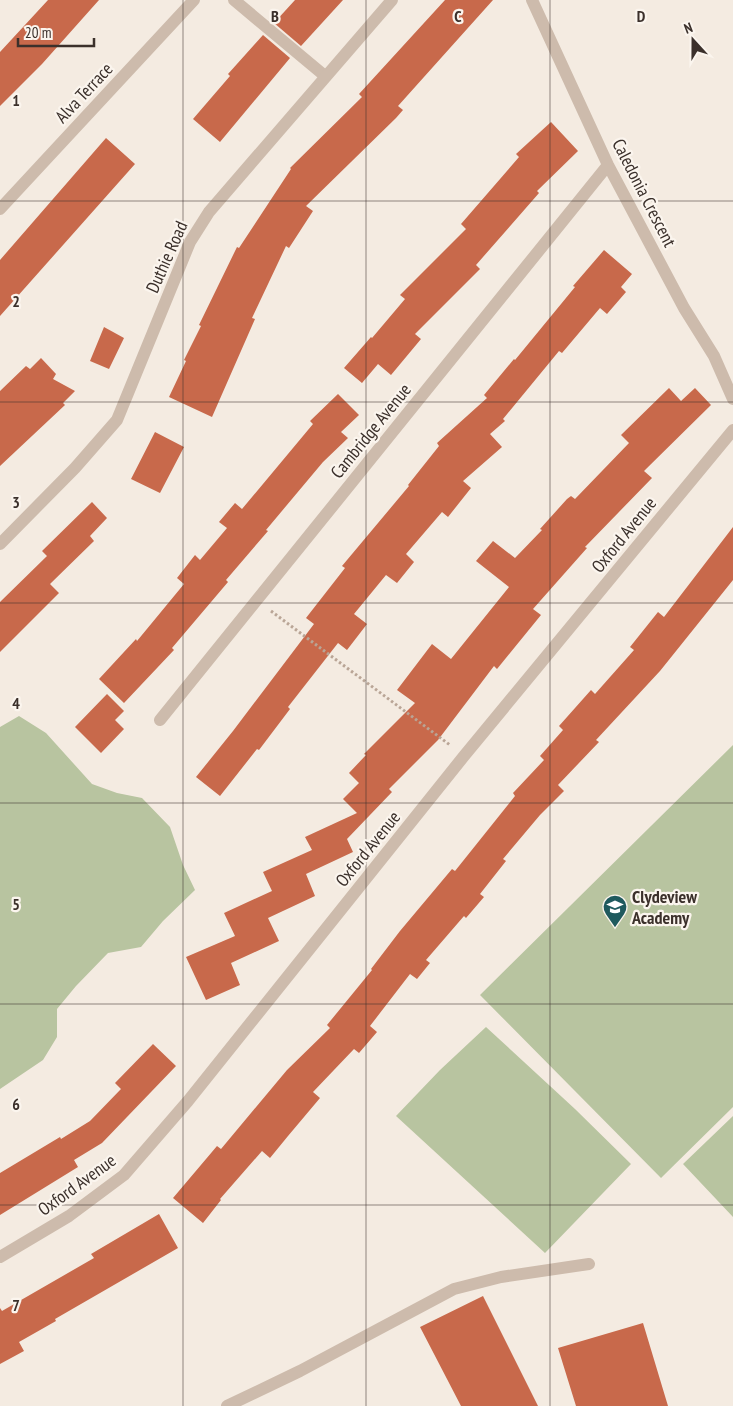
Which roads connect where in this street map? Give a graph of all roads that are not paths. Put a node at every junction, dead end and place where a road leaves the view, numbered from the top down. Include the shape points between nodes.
1 (194, 0) edge
2 (234, 0) edge
3 (392, 0) edge
4 (532, 0) edge
5 (325, 76) junction
6 (608, 165) junction
7 (0, 209) edge
8 (733, 399) edge
9 (733, 430) edge
10 (0, 544) edge
11 (160, 720) dead end
12 (0, 1257) edge
13 (589, 1264) dead end
14 (227, 1406) edge

1 - 7 street, Alva Terrace
2 - 5 street
3 - 5 street, Duthie Road
4 - 6 street, Caledonia Crescent
5 - 10 street, Duthie Road via 198,227 116,420 75,468
6 - 8 street, Caledonia Crescent via 684,308 714,356
6 - 11 street, Cambridge Avenue
9 - 12 street, Oxford Avenue via 464,756 188,1101 124,1175 69,1216
13 - 14 street via 501,1277 454,1289

